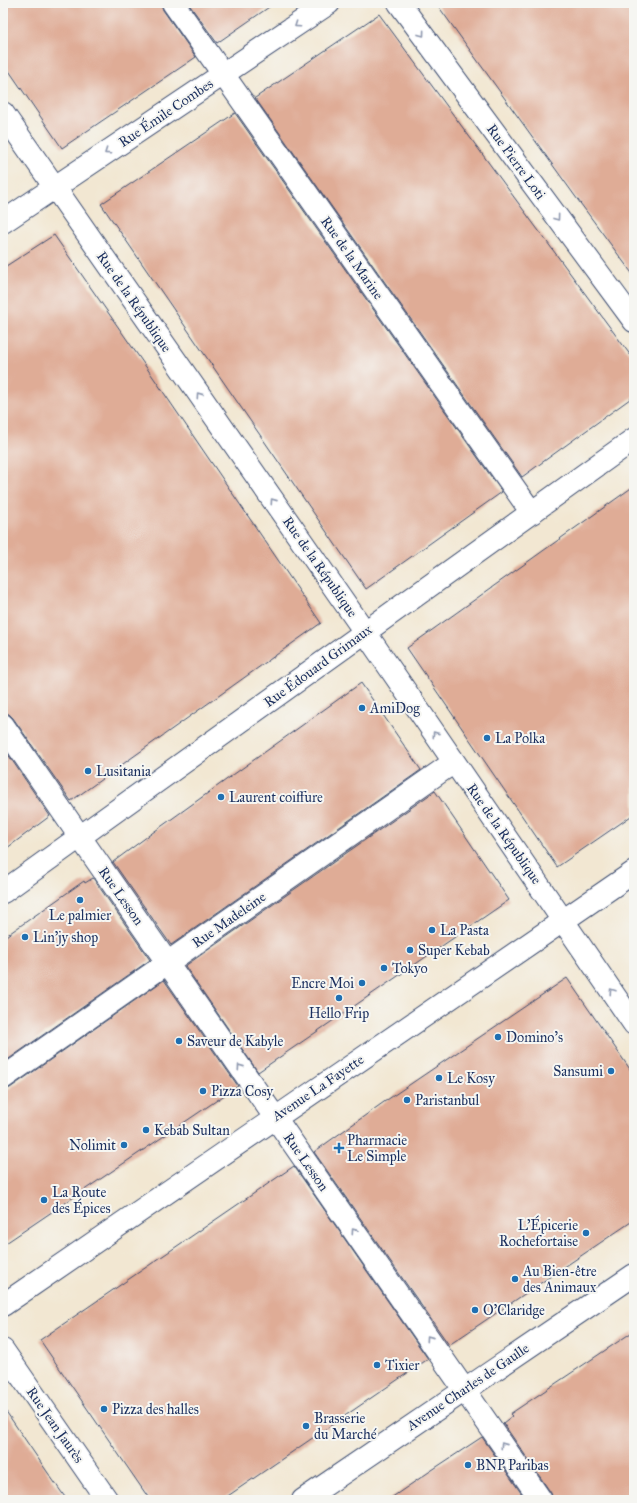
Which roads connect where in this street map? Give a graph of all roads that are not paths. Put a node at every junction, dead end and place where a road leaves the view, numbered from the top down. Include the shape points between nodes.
1 (173, 3) edge
2 (329, 3) edge
3 (399, 3) edge
4 (222, 75) junction
5 (3, 112) edge
6 (54, 188) junction
7 (3, 222) edge
8 (634, 321) edge
9 (634, 439) edge
10 (532, 513) junction
11 (365, 632) junction
12 (3, 725) edge
13 (454, 762) junction
14 (80, 837) junction
15 (634, 872) edge
16 (3, 892) edge
17 (564, 920) junction
18 (168, 962) junction
19 (634, 1024) edge
20 (3, 1078) edge
21 (275, 1118) junction
22 (634, 1275) edge
23 (3, 1305) edge
24 (3, 1350) edge
25 (465, 1390) junction
26 (107, 1500) edge
27 (303, 1500) edge
28 (541, 1500) edge

1 - 4 street, Rue de la Marine
2 -> 4 street, Rue Émile Combes
3 -> 8 street, Rue Pierre Loti
4 -> 6 street, Rue Émile Combes
4 - 10 street, Rue de la Marine
5 - 6 street, Rue de la République
6 - 7 street, Rue Émile Combes
11 -> 6 street, Rue de la République
9 - 10 street, Rue Édouard Grimaux
10 - 11 street, Rue Édouard Grimaux
13 -> 11 street, Rue de la République
11 - 14 street, Rue Édouard Grimaux
12 - 14 street, Rue Lesson
13 - 17 street, Rue de la République
13 - 18 street, Rue Madeleine
14 - 16 street, Rue Édouard Grimaux
14 - 18 street, Rue Lesson
15 - 17 street, Avenue La Fayette
19 -> 17 street, Rue de la République
17 - 21 street, Avenue La Fayette
18 - 20 street, Rue Madeleine
21 -> 18 street, Rue Lesson
21 - 23 street, Avenue La Fayette
25 -> 21 street, Rue Lesson
22 - 25 street, Avenue Charles de Gaulle
24 - 26 street, Rue Jean Jaurès
25 - 27 street, Avenue Charles de Gaulle
28 -> 25 street, Rue Lesson

